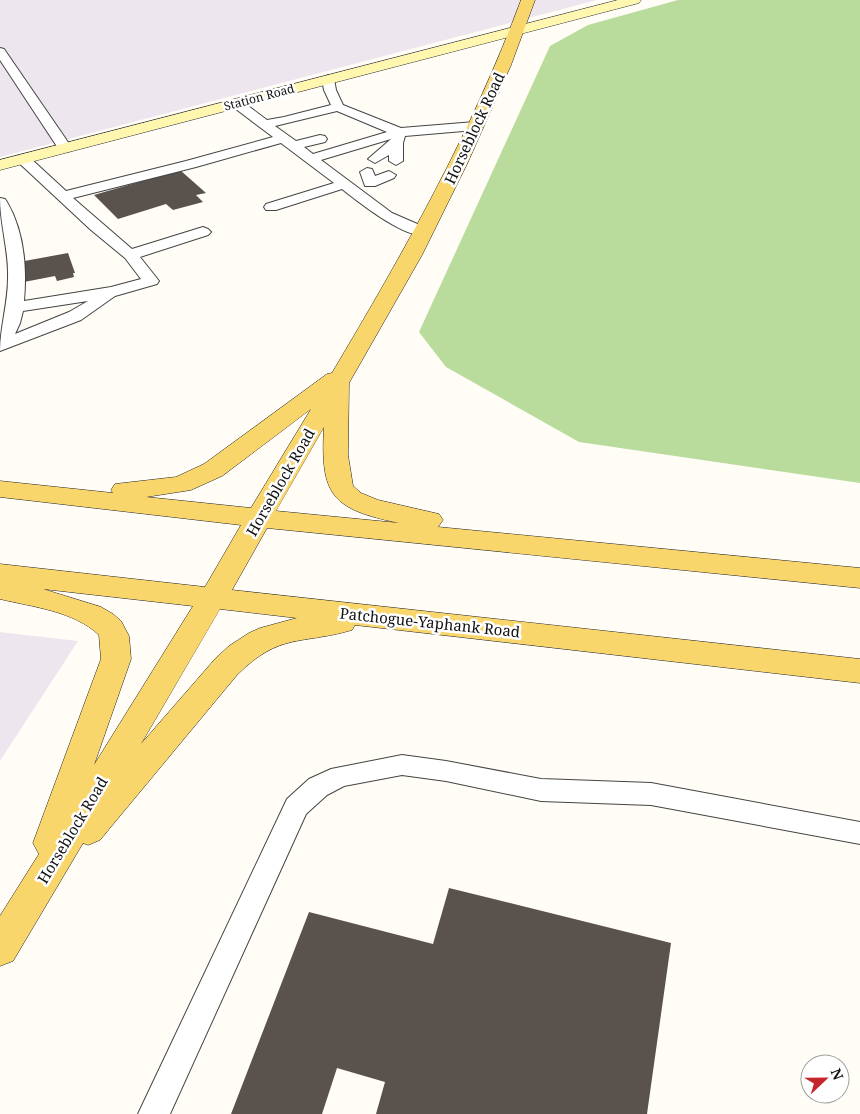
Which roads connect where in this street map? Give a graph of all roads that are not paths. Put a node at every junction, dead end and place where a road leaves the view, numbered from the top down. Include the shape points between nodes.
1 (528, 0) edge
2 (634, 0) edge
3 (519, 30) junction
4 (0, 51) edge
5 (328, 79) junction
6 (236, 104) junction
7 (338, 113) junction
8 (264, 124) junction
9 (475, 126) junction
10 (306, 128) dead end
11 (398, 138) junction
12 (320, 139) dead end
13 (285, 140) junction
14 (65, 148) junction
15 (23, 159) junction
16 (311, 159) junction
17 (375, 159) dead end
18 (396, 161) dead end
19 (0, 166) edge
20 (389, 175) dead end
21 (348, 187) junction
22 (62, 196) junction
23 (0, 202) edge
24 (271, 207) dead end
25 (203, 232) dead end
26 (424, 232) junction
27 (130, 255) junction
28 (113, 292) junction
29 (16, 307) junction
30 (0, 344) edge
31 (342, 376) junction
32 (0, 489) edge
33 (42, 494) junction
34 (258, 518) junction
35 (548, 546) junction
36 (0, 574) edge
37 (860, 578) edge
38 (0, 589) edge
39 (213, 598) junction
40 (376, 616) junction
41 (860, 671) edge
42 (860, 833) edge
43 (31, 898) junction
44 (0, 949) edge
45 (154, 1114) edge

1 - 3 main road, Horseblock Road
2 - 3 main road, Station Road
3 - 5 main road, Station Road
3 - 9 main road, Horseblock Road
4 - 14 lane
5 - 6 main road, Station Road
5 - 7 lane
6 - 8 lane
6 - 14 main road, Station Road
7 - 8 lane
7 - 11 lane via 359,121 377,123
8 - 13 lane
9 - 11 lane
9 - 26 main road, Horseblock Road
10 - 13 lane
11 - 16 lane
11 - 17 lane
11 - 18 lane
12 - 13 lane
13 - 16 lane
13 - 22 lane
14 - 15 main road, Station Road
15 - 19 main road, Station Road
15 - 22 lane
16 - 21 lane
20 - 21 lane via 368,178
21 - 24 lane
21 - 26 lane via 387,216
22 - 27 lane
23 - 29 lane via 5,208 12,234
25 - 27 lane
26 - 31 main road, Horseblock Road
27 - 28 lane via 152,281
28 - 29 lane
28 - 30 lane via 75,316
29 - 30 lane via 11,326
31 - 33 main road via 213,470 196,478 166,487
31 - 34 main road, Horseblock Road
31 - 35 main road via 338,478 352,499 366,505
32 - 33 main road
33 - 34 main road
34 - 35 main road
34 - 39 main road, Horseblock Road
35 - 37 main road
36 - 39 main road, Patchogue-Yaphank Road
38 - 43 main road via 84,611 103,621 112,630 116,642 116,659
39 - 40 main road, Patchogue-Yaphank Road
39 - 43 main road, Horseblock Road
40 - 41 main road, Patchogue-Yaphank Road
40 - 43 main road via 285,631 241,653
42 - 45 lane via 651,794 541,790 402,765 340,776 318,787 296,807
43 - 44 main road, Horseblock Road

